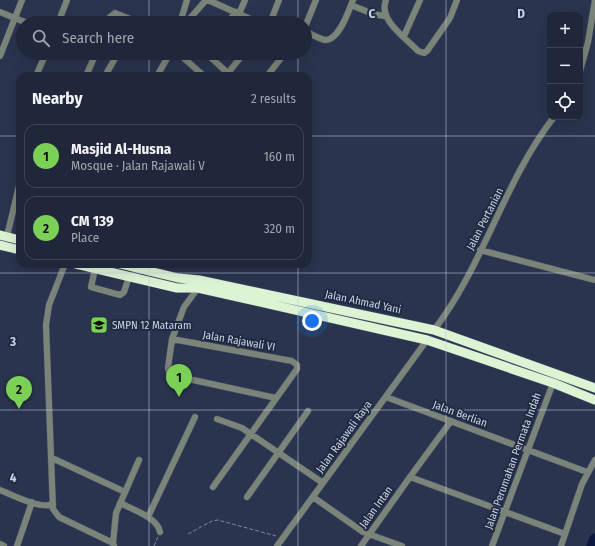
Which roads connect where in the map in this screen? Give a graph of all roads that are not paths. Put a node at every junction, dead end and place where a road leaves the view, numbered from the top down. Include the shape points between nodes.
1 (22, 0) edge
2 (67, 0) edge
3 (187, 0) edge
4 (209, 0) edge
5 (245, 0) edge
6 (279, 0) edge
7 (316, 0) edge
8 (386, 0) edge
9 (420, 0) edge
10 (456, 0) edge
11 (595, 0) edge
12 (352, 2) edge
13 (0, 12) edge
14 (237, 13) junction
15 (61, 16) edge
16 (111, 16) edge
17 (122, 16) edge
18 (182, 16) edge
19 (193, 16) edge
20 (234, 16) edge
21 (244, 16) edge
22 (273, 16) edge
23 (309, 16) edge
24 (385, 16) junction
25 (15, 18) junction
26 (312, 34) edge
27 (404, 36) junction
28 (0, 56) edge
29 (43, 60) edge
30 (93, 60) edge
31 (114, 60) edge
32 (166, 60) edge
33 (186, 60) edge
34 (213, 60) edge
35 (239, 60) edge
36 (280, 60) edge
37 (583, 60) edge
38 (38, 72) edge
39 (88, 72) edge
40 (106, 72) edge
41 (159, 72) edge
42 (199, 72) edge
43 (226, 72) edge
44 (231, 72) edge
45 (270, 72) edge
46 (552, 120) edge
47 (16, 195) edge
48 (3, 236) edge
49 (16, 239) edge
50 (0, 245) edge
51 (16, 249) edge
52 (480, 250) junction
53 (63, 268) edge
54 (95, 268) joint
55 (137, 268) edge
56 (130, 277) junction
57 (595, 280) edge
58 (197, 285) junction
59 (434, 330) junction
60 (172, 339) junction
61 (426, 340) junction
62 (552, 383) junction
63 (595, 388) edge
64 (386, 397) junction
65 (276, 398) junction
66 (595, 400) edge
67 (308, 411) dead end
68 (194, 418) dead end
69 (217, 419) dead end
70 (451, 421) junction
71 (251, 434) junction
72 (527, 450) junction
73 (279, 453) junction
74 (52, 458) junction
75 (138, 460) dead end
76 (595, 460) edge
77 (587, 472) junction
78 (409, 478) junction
79 (323, 483) junction
80 (213, 487) dead end
81 (0, 490) edge
82 (125, 492) junction
83 (313, 496) junction
84 (247, 497) dead end
85 (32, 502) junction
86 (120, 503) junction
87 (53, 504) junction
88 (505, 512) junction
89 (148, 517) junction
90 (160, 532) road end
91 (368, 534) junction
92 (565, 534) junction
93 (0, 544) edge
94 (114, 544) edge
95 (4, 546) edge
96 (17, 546) edge
97 (277, 546) edge
98 (361, 546) edge
99 (402, 546) edge
100 (492, 546) edge
101 (561, 546) edge

1 - 25 street
2 - 15 street
3 - 18 street
4 - 14 street
4 - 19 street
5 - 14 street
6 - 22 street
7 - 23 street
8 - 24 street
9 - 27 street
10 - 27 street via 450,18 428,51 418,51
11 - 37 street
12 - 24 street via 374,14
12 - 26 street via 339,31 330,39 324,40
13 - 25 street
14 - 20 street
14 - 21 street
16 - 17 street via 115,13
24 - 27 street
25 - 28 street
29 - 38 street
30 - 39 street
31 - 40 street
32 - 41 street
33 - 42 street
34 - 43 street
35 - 44 street
36 - 45 street
46 - 52 street, Jalan Pertanian via 528,154
47 - 48 street
48 - 49 highway
50 - 51 highway
52 - 57 street
52 - 59 street, Jalan Pertanian via 456,296
53 - 74 street via 49,305 46,325
54 - 56 highway
54 - 56 street via 91,287 120,295 124,292
55 - 58 highway, Jalan Ahmad Yani
56 - 58 highway via 177,288
58 - 59 highway, Jalan Ahmad Yani
58 - 60 street via 184,307
58 - 61 highway
59 - 63 highway, Jalan Ahmad Yani
60 - 65 street via 169,357 169,371 172,376
60 - 65 street, Jalan Rajawali VI via 297,363 297,369
61 - 62 highway
61 - 64 street, Jalan Rajawali Raya
62 - 66 highway
62 - 72 street, Jalan Perumahan Permata Indah
64 - 70 street, Jalan Berlian
64 - 79 street, Jalan Rajawali Raya
65 - 71 street
67 - 73 street
68 - 89 street
69 - 71 street via 234,424
70 - 72 street, Jalan Berlian
70 - 78 street, Jalan Intan
71 - 73 street
71 - 80 street
72 - 77 street, Jalan Berlian
72 - 88 street, Jalan Perumahan Permata Indah
73 - 79 street
73 - 84 street
74 - 82 street
74 - 87 street
75 - 82 street
76 - 77 street
77 - 92 street
78 - 88 street
78 - 91 street, Jalan Intan
79 - 83 street, Jalan Rajawali Raya
81 - 85 street
82 - 86 street
83 - 91 street
83 - 97 street, Jalan Rajawali Raya
85 - 87 street via 48,506
85 - 96 street
86 - 89 street
86 - 94 street via 115,519
87 - 94 street via 57,516
88 - 92 street
88 - 100 street, Jalan Perumahan Permata Indah
89 - 90 street via 160,528
91 - 98 street, Jalan Intan
91 - 99 street
92 - 101 street
93 - 95 street

